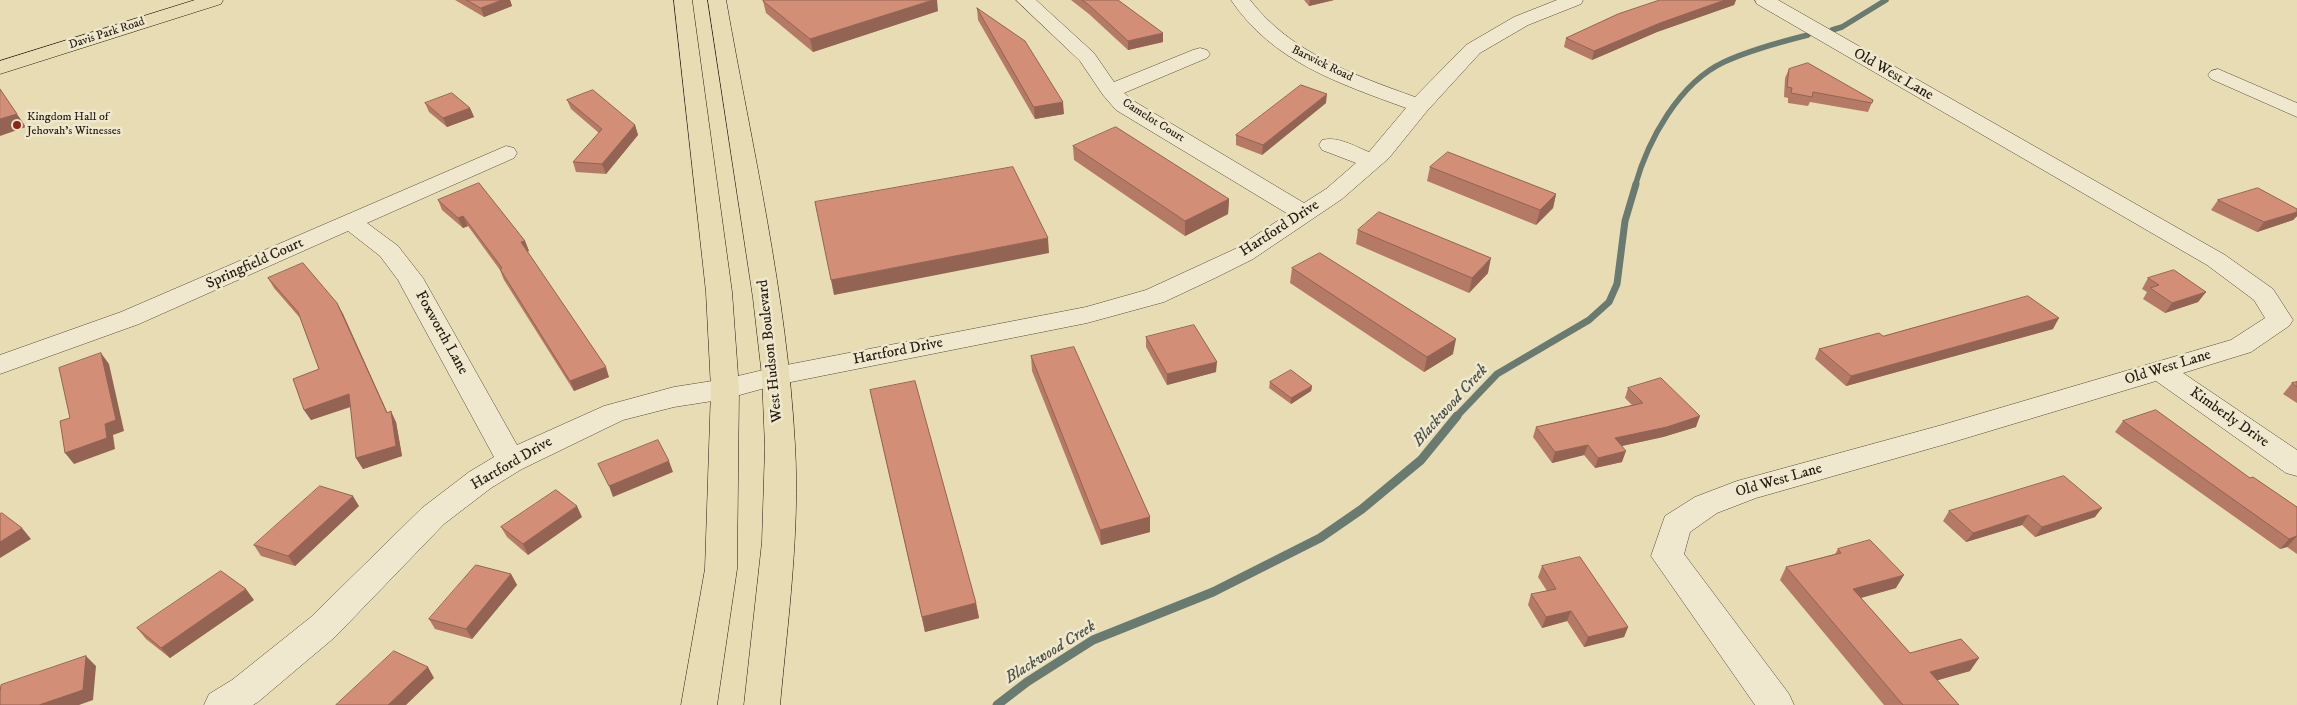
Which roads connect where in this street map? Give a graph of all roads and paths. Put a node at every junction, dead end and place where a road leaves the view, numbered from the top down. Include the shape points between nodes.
1 (214, 0) edge
2 (683, 0) edge
3 (717, 0) edge
4 (1025, 0) edge
5 (1240, 0) edge
6 (1764, 0) edge
7 (1561, 2) edge
8 (1200, 54) dead end
9 (0, 68) edge
10 (2218, 75) dead end
11 (1110, 92) junction
12 (1419, 106) junction
13 (2297, 110) edge
14 (1330, 145) dead end
15 (506, 152) dead end
16 (1372, 161) junction
17 (1304, 213) junction
18 (351, 222) junction
19 (0, 365) edge
20 (2161, 371) junction
21 (776, 376) junction
22 (725, 389) junction
23 (511, 461) junction
24 (2297, 465) edge
25 (222, 705) edge
26 (699, 705) edge
27 (762, 705) edge
28 (1776, 705) edge

1 - 9 main road, Davis Park Road
2 - 22 main road via 717,274
3 - 21 main road, West Hudson Boulevard
4 - 11 street, Camelot Court via 1086,57
5 - 12 street, Barwick Road via 1256,20 1288,48 1368,87
6 - 20 street, Old West Lane via 2216,260 2264,295 2280,320 2241,346
7 - 12 street, Hartford Drive via 1473,49
8 - 11 street
10 - 13 street
11 - 17 street, Camelot Court via 1124,104
12 - 16 street, Hartford Drive
14 - 16 street
15 - 18 street, Springfield Court
16 - 17 street, Hartford Drive via 1334,194
17 - 21 street, Hartford Drive via 1244,254 1130,304
18 - 19 street, Springfield Court via 130,318
18 - 23 street, Foxworth Lane via 389,251 410,278
20 - 24 street, Kimberly Drive
20 - 28 street, Old West Lane via 1748,489 1706,505 1676,525 1667,556
21 - 22 street, Hartford Drive
21 - 27 main road, West Hudson Boulevard via 780,447 778,542
22 - 23 street, Hartford Drive via 674,397 614,413
22 - 26 main road via 721,570
23 - 25 street, Hartford Drive via 433,516 323,627 245,691

